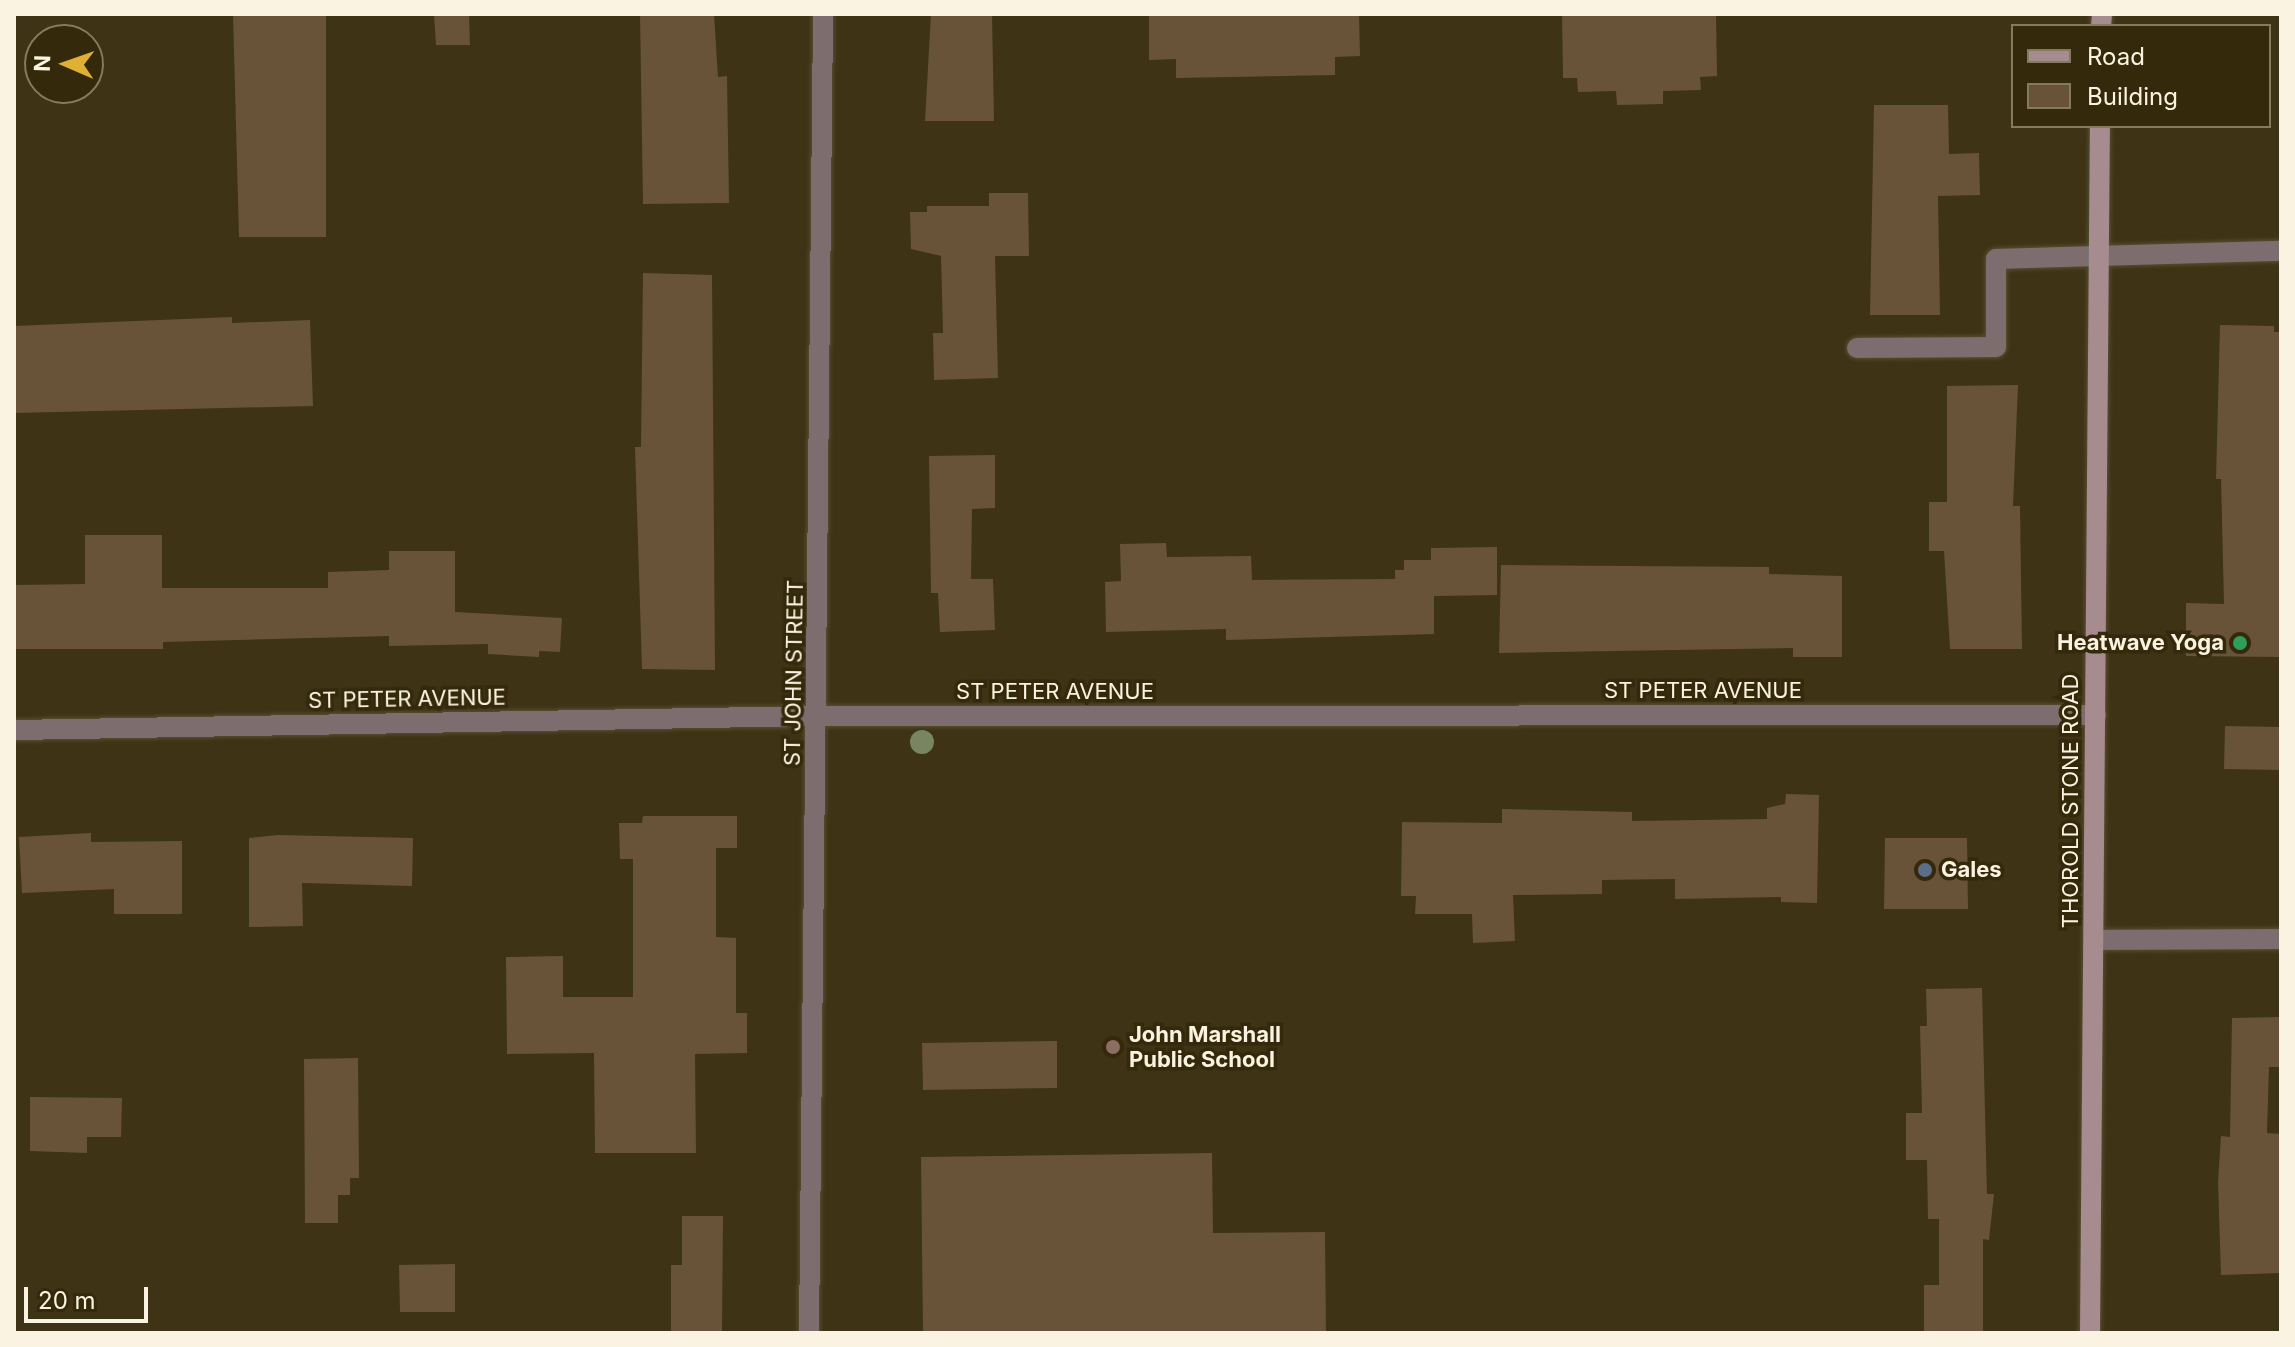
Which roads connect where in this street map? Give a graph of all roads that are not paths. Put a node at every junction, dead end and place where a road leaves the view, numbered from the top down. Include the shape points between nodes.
1 (823, 14) edge
2 (2100, 128) edge
3 (2281, 251) edge
4 (2097, 256) junction
5 (1857, 348) dead end
6 (2096, 715) junction
7 (818, 716) junction
8 (14, 730) edge
9 (2281, 939) edge
10 (2095, 940) junction
11 (809, 1333) edge
12 (2090, 1333) edge

1 - 7 street, ST JOHN STREET
2 - 4 main road, THOROLD STONE ROAD
3 - 4 street
4 - 5 street via 1996,259 1996,347
4 - 6 main road, THOROLD STONE ROAD
6 - 7 street, ST PETER AVENUE
6 - 10 main road, THOROLD STONE ROAD
7 - 8 street, ST PETER AVENUE
7 - 11 street, ST JOHN STREET
9 - 10 street
10 - 12 main road, THOROLD STONE ROAD

